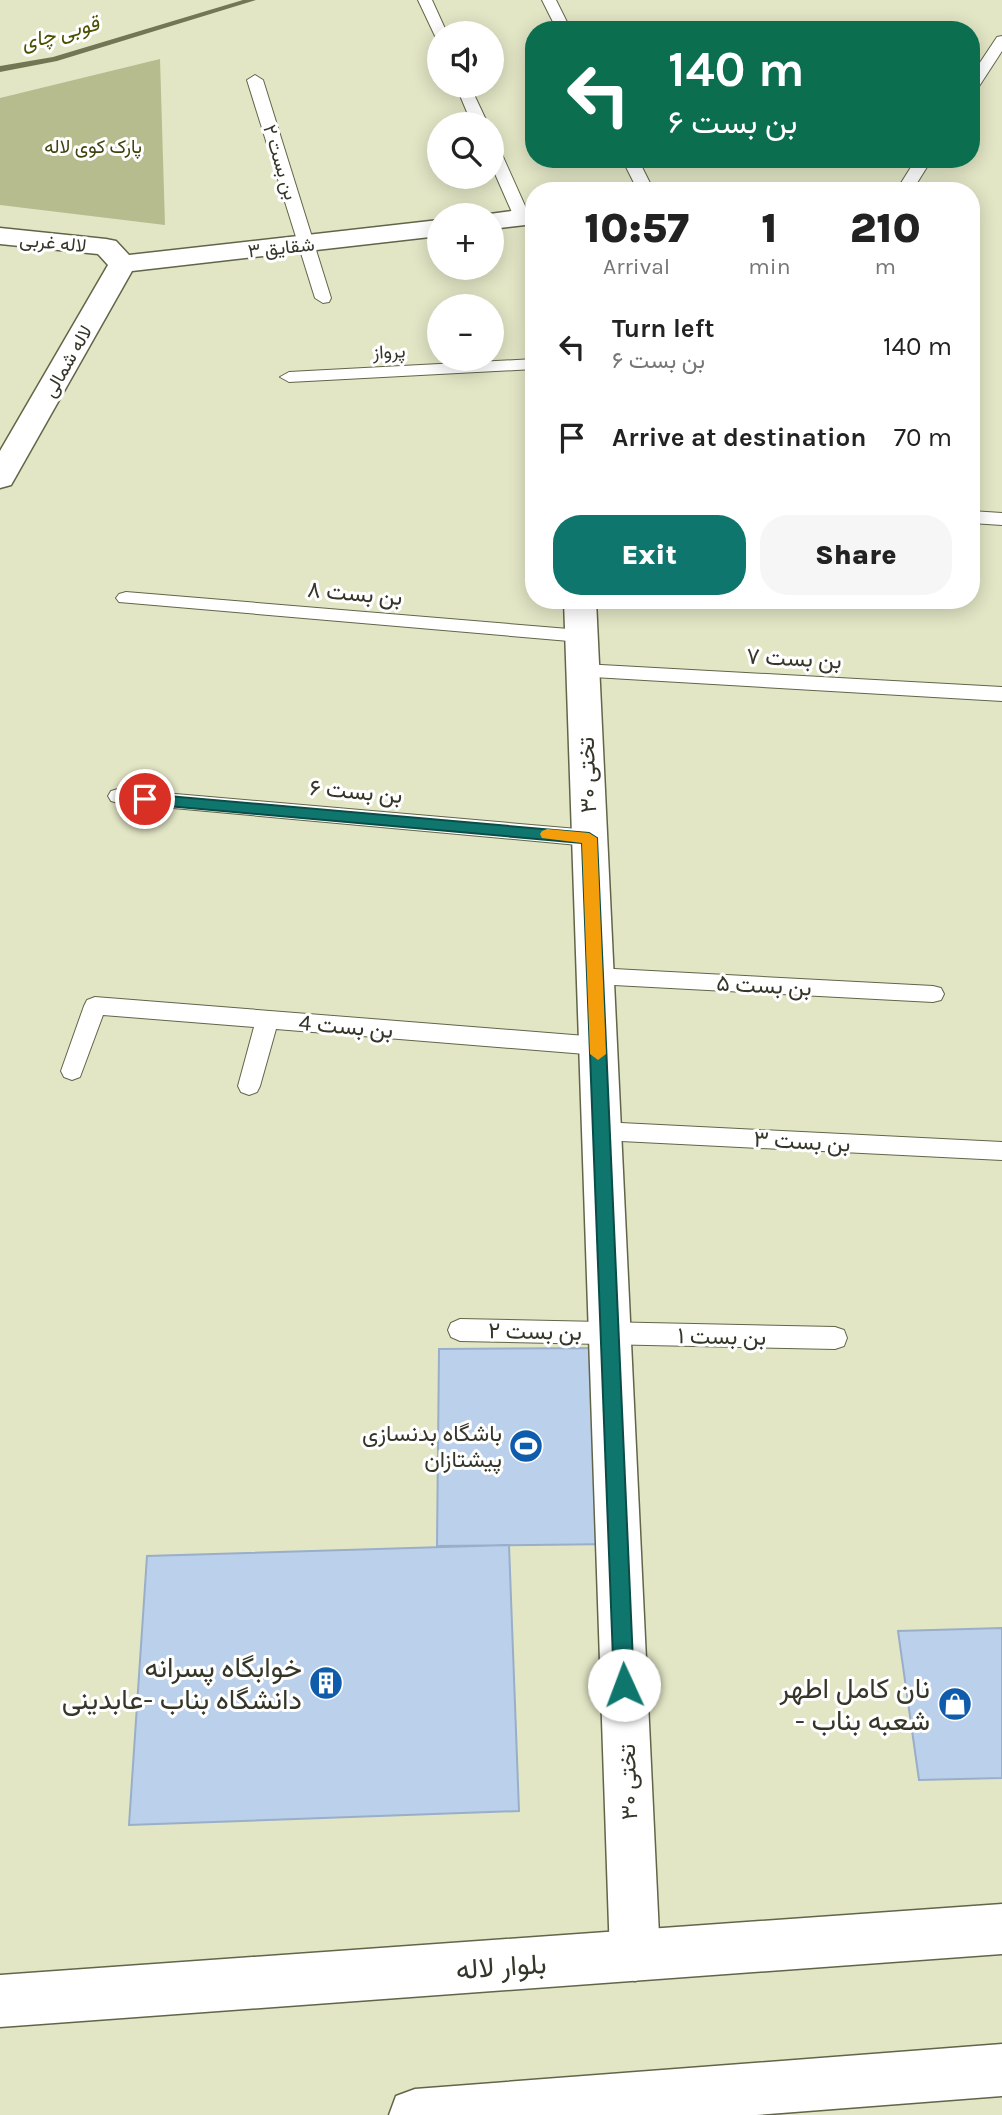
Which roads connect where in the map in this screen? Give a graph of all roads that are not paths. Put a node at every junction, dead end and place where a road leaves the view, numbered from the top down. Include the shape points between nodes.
1 (425, 0) edge
2 (549, 0) edge
3 (435, 21) edge
4 (560, 21) edge
5 (1002, 40) edge
6 (980, 74) edge
7 (255, 80) dead end
8 (504, 172) edge
9 (525, 211) edge
10 (525, 217) edge
11 (504, 220) edge
12 (427, 229) edge
13 (0, 236) edge
14 (306, 244) junction
15 (114, 256) junction
16 (323, 298) dead end
17 (525, 364) edge
18 (289, 377) dead end
19 (0, 478) edge
20 (980, 518) edge
21 (1002, 519) edge
22 (126, 598) dead end
23 (581, 636) edge
24 (1002, 694) edge
25 (118, 796) dead end
26 (589, 838) junction
27 (595, 976) junction
28 (933, 994) dead end
29 (267, 1020) junction
30 (598, 1046) junction
31 (72, 1071) dead end
32 (249, 1086) dead end
33 (601, 1131) junction
34 (1002, 1151) edge
35 (460, 1329) dead end
36 (610, 1333) junction
37 (835, 1338) dead end
38 (1002, 1929) edge
39 (635, 1956) junction
40 (0, 2001) edge
41 (1002, 2070) edge
42 (415, 2115) edge

1 - 3 lane
2 - 4 lane
5 - 6 lane
7 - 14 lane, بن بست ۲
8 - 9 lane
10 - 11 street
12 - 14 street, شقایق ۳
13 - 15 street, لاله غربی
14 - 15 street, شقایق ۳
14 - 16 lane
15 - 19 street, لاله شمالی
17 - 18 lane, پرواز
20 - 21 lane
22 - 23 lane, بن بست ۸
23 - 24 lane, بن بست ۷
23 - 26 street, تختی ۳۰
25 - 26 lane, بن بست ۶
26 - 27 street, تختی ۳۰
27 - 28 lane, بن بست ۵
27 - 30 street, تختی ۳۰
29 - 30 lane, بن بست 4
29 - 31 lane, بن بست 4 via 95,1006
29 - 32 lane
30 - 33 street, تختی ۳۰
33 - 34 lane, بن بست ۳
33 - 36 street, تختی ۳۰
35 - 36 lane, بن بست ۲
36 - 37 lane, بن بست ۱
36 - 39 street, تختی ۳۰
38 - 39 street, بلوار لاله
39 - 40 street, بلوار لاله
41 - 42 street

